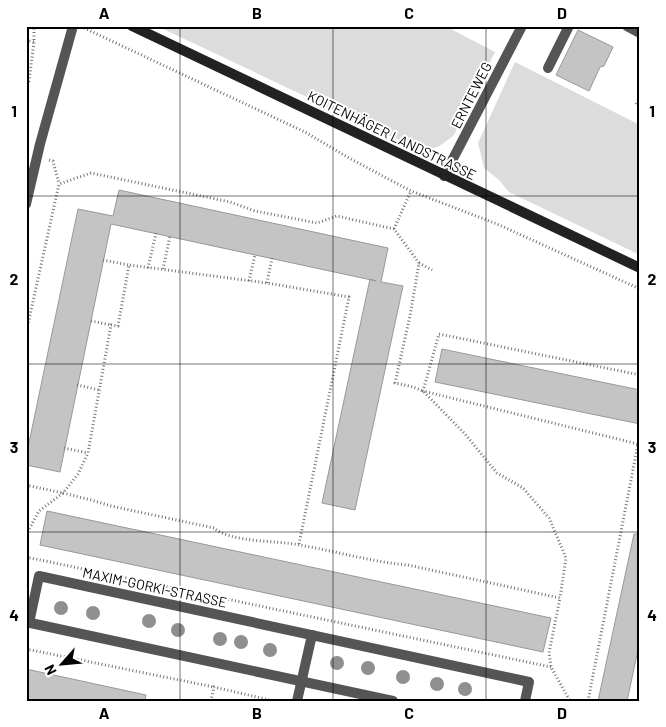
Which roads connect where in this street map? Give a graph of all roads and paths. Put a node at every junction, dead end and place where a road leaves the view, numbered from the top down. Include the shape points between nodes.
1 (34, 26) edge
2 (74, 26) edge
3 (82, 26) edge
4 (132, 26) edge
5 (522, 26) edge
6 (569, 26) edge
7 (627, 26) edge
8 (640, 33) edge
9 (26, 40) edge
10 (34, 42) junction
11 (548, 68) dead end
12 (26, 84) edge
13 (640, 97) edge
14 (636, 104) dead end
15 (444, 176) junction
16 (411, 190) junction
17 (26, 204) edge
18 (394, 229) junction
19 (156, 233) dead end
20 (170, 236) dead end
21 (255, 254) dead end
22 (272, 258) dead end
23 (104, 260) dead end
24 (420, 262) junction
25 (129, 265) junction
26 (148, 268) junction
27 (640, 268) edge
28 (163, 270) junction
29 (432, 270) dead end
30 (249, 281) junction
31 (267, 283) junction
32 (640, 288) edge
33 (91, 321) dead end
34 (111, 325) junction
35 (26, 333) edge
36 (640, 375) edge
37 (77, 385) dead end
38 (99, 390) junction
39 (423, 391) junction
40 (64, 448) dead end
41 (88, 453) junction
42 (26, 485) edge
43 (63, 494) junction
44 (26, 535) edge
45 (299, 544) junction
46 (26, 557) edge
47 (560, 598) junction
48 (28, 622) edge
49 (312, 635) junction
50 (26, 649) edge
51 (551, 667) junction
52 (301, 680) junction
53 (214, 687) junction
54 (211, 701) edge
55 (274, 701) edge
56 (297, 701) edge
57 (393, 701) edge
58 (525, 701) edge
59 (570, 701) edge
60 (588, 701) edge

1 - 10 path
2 - 17 street
3 - 16 path via 297,128
4 - 15 main road, KOITENHÄGER LANDSTRASSE
5 - 15 street, ERNTEWEG
6 - 11 street
7 - 8 street
9 - 10 path
10 - 12 path
13 - 14 path
15 - 27 main road, KOITENHÄGER LANDSTRASSE
16 - 18 path
16 - 32 path via 497,224
18 - 24 path
18 - 35 path via 338,216 317,222 281,216 92,173 59,184
19 - 26 path
20 - 28 path
21 - 30 path
22 - 31 path
23 - 25 path
24 - 29 path
24 - 39 path via 395,383
25 - 26 path
25 - 34 path via 118,326
26 - 28 path
28 - 30 path
30 - 31 path
31 - 45 path via 349,297
33 - 34 path
34 - 38 path
36 - 39 path via 439,334
37 - 38 path
38 - 41 path
39 - 47 path via 497,473 523,488 550,518 566,558
39 - 60 path via 638,444
40 - 41 path
41 - 43 path
42 - 43 path
43 - 44 path via 39,511
43 - 45 path via 214,528 221,533 264,542
45 - 47 path
46 - 51 path
47 - 51 path via 548,653
48 - 49 street, MAXIM-GORKI-STRASSE via 39,576
48 - 52 street, MAXIM-GORKI-STRASSE
49 - 52 street
49 - 58 street, MAXIM-GORKI-STRASSE via 529,682
50 - 53 path
51 - 59 path
52 - 56 street
52 - 57 street, MAXIM-GORKI-STRASSE
53 - 54 path
53 - 55 path

